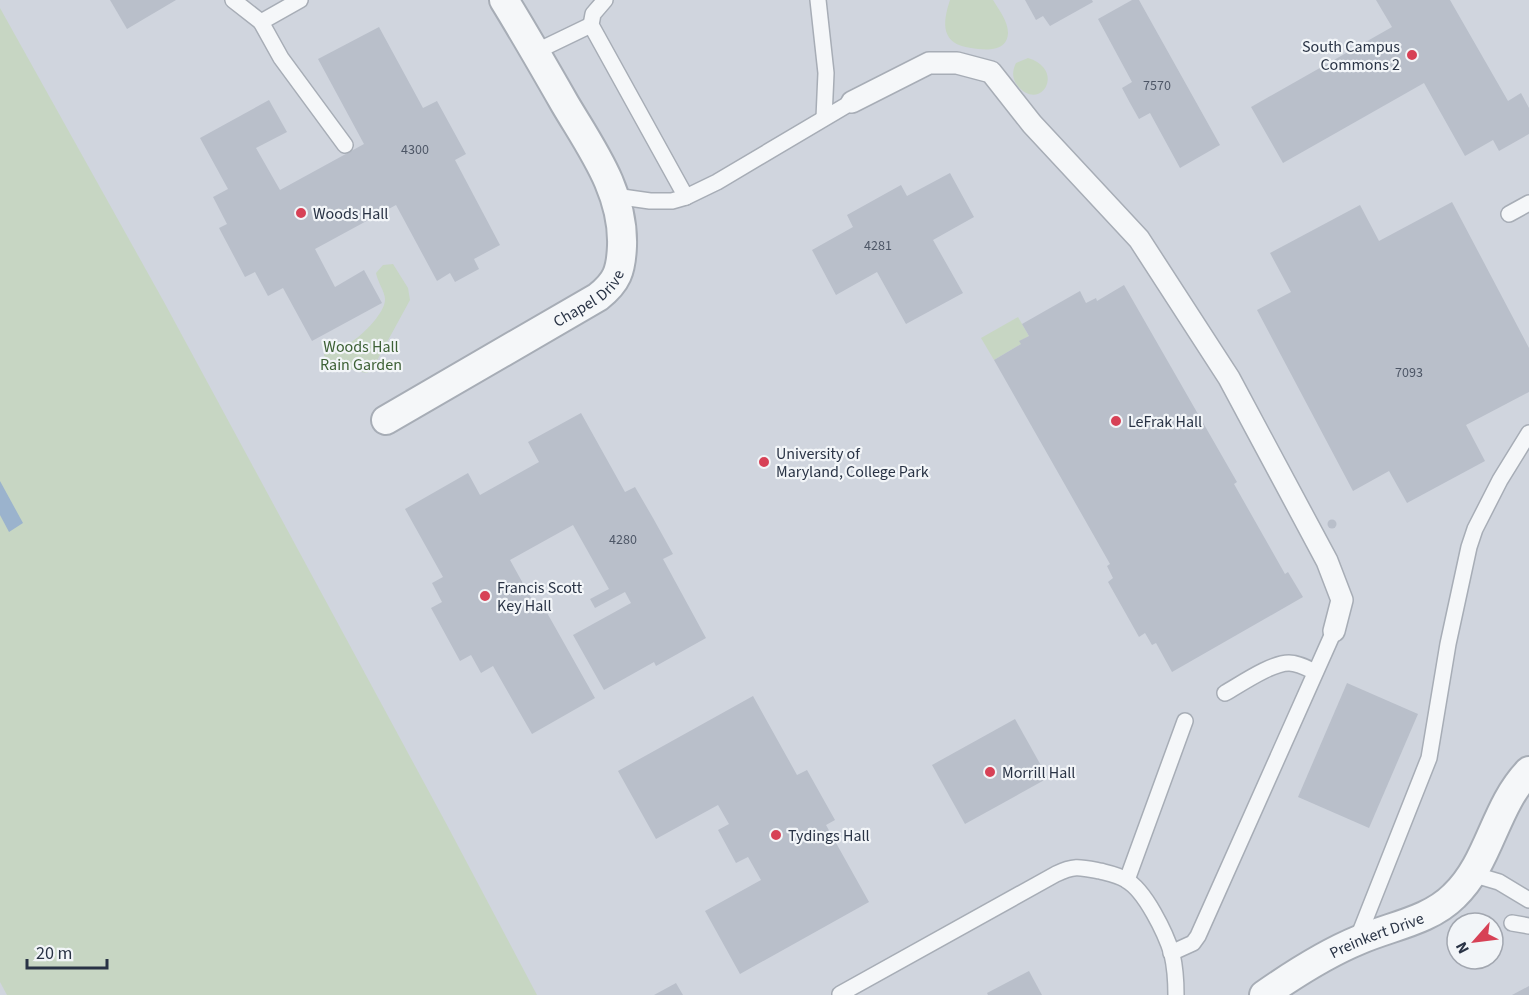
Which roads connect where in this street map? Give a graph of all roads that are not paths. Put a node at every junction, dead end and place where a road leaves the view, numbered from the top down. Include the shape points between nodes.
1 (233, 0) edge
2 (300, 0) edge
3 (504, 0) edge
4 (605, 0) edge
5 (819, 0) edge
6 (261, 22) junction
7 (591, 25) junction
8 (535, 52) junction
9 (852, 102) joint
10 (824, 118) junction
11 (345, 145) dead end
12 (615, 196) junction
13 (686, 197) junction
14 (1529, 203) edge
15 (1509, 214) dead end
16 (386, 420) dead end
17 (1529, 433) edge
18 (1334, 631) joint
19 (1315, 672) junction
20 (1225, 693) dead end
21 (1185, 721) dead end
22 (1529, 771) edge
23 (1472, 874) junction
24 (1127, 880) junction
25 (1529, 900) edge
26 (1512, 922) dead end
27 (1529, 926) edge
28 (1356, 941) junction
29 (1172, 953) junction
30 (840, 994) edge
31 (1176, 995) edge
32 (1264, 995) edge

1 - 6 lane
2 - 6 lane
3 - 8 street, Chapel Drive
4 - 7 lane via 593,14
5 - 10 lane via 826,73
6 - 11 lane via 281,58
7 - 8 lane
7 - 13 lane
8 - 12 street, Chapel Drive
9 - 10 lane
9 - 18 street via 929,63 957,63 991,72 1032,124 1139,239 1228,378 1327,561 1342,600
10 - 13 lane
12 - 13 lane via 650,201
12 - 16 street, Chapel Drive via 623,234 621,267 611,288
14 - 15 lane
17 - 28 lane via 1475,529 1448,644 1429,758
18 - 19 lane
19 - 20 lane via 1287,663 1276,665
19 - 29 lane via 1197,936 1193,943
21 - 24 lane
22 - 23 street, Preinkert Drive via 1505,802
23 - 25 lane via 1499,882
23 - 28 street, Preinkert Drive via 1437,910
24 - 29 lane via 1146,901
24 - 30 lane via 1086,868 1069,868
26 - 27 lane
28 - 32 street, Preinkert Drive
29 - 31 lane

